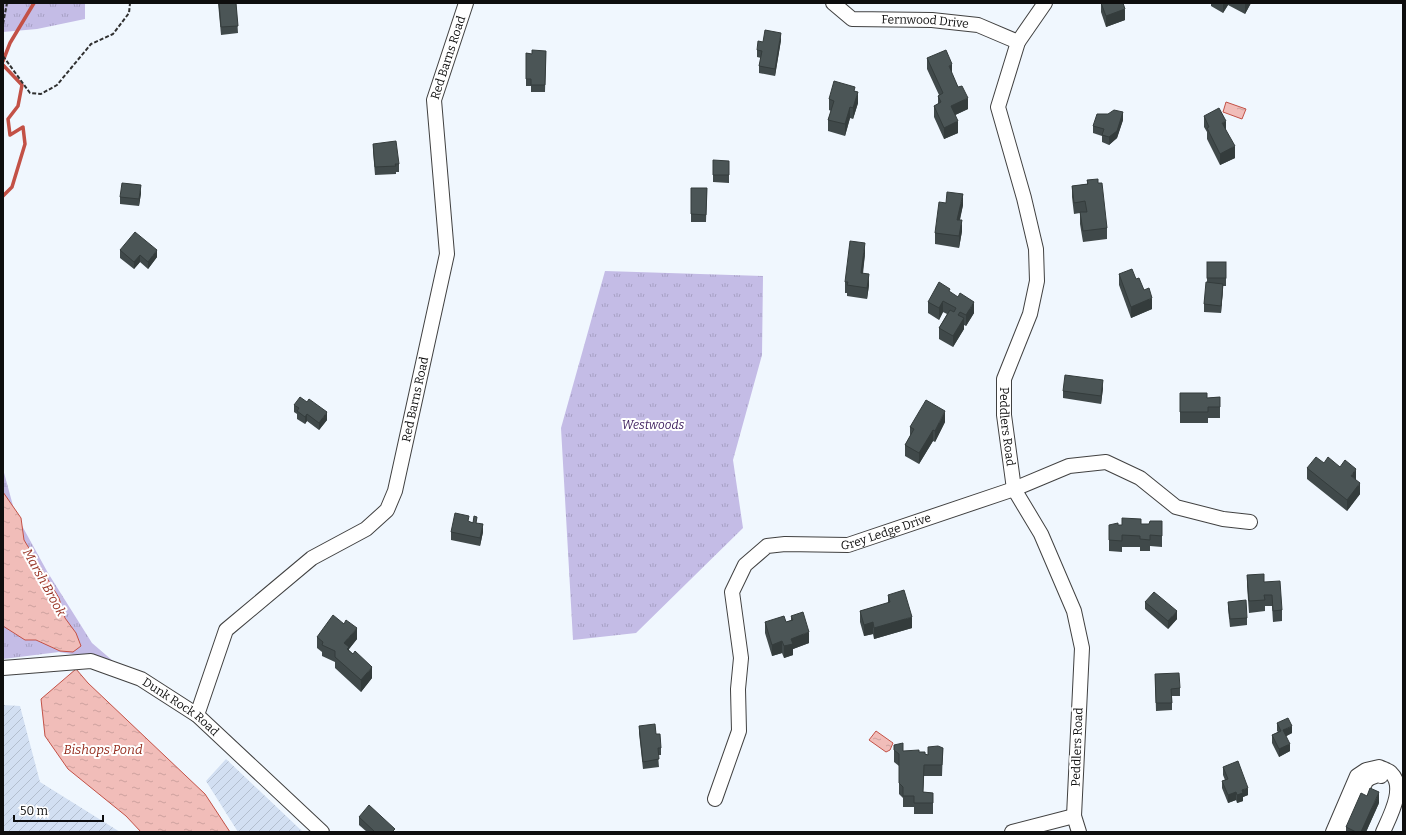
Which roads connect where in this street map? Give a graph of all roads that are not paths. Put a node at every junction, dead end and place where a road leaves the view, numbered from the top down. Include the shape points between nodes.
1 (466, 3) edge
2 (834, 3) edge
3 (1045, 3) edge
4 (1018, 42) junction
5 (1014, 489) junction
6 (1250, 522) dead end
7 (3, 668) edge
8 (197, 715) junction
9 (715, 798) dead end
10 (1074, 816) junction
11 (322, 832) edge
12 (1012, 832) edge
13 (1079, 832) edge
14 (1333, 832) edge
15 (1344, 832) edge
16 (1374, 832) edge
17 (1383, 832) edge

1 - 8 street, Red Barns Road via 434,100 447,254 396,491 381,518 312,558 226,630
2 - 4 street, Fernwood Drive via 852,19 932,20 978,25
3 - 4 street, Peddlers Road
4 - 5 street, Peddlers Road via 998,107 1036,249 1037,281 1030,314 1004,379 1004,415
5 - 6 street, Grey Ledge Drive via 1069,466 1106,462 1140,478 1176,507 1223,519
5 - 9 street, Grey Ledge Drive via 848,545 767,546 745,565 732,592 740,658 739,731
5 - 10 street, Peddlers Road via 1041,534 1074,611 1082,648
7 - 8 street, Dunk Rock Road via 91,661 141,679
8 - 11 street, Dunk Rock Road
10 - 12 street
10 - 13 street, Peddlers Road
14 - 17 street via 1357,776 1366,770 1379,767 1391,773 1398,784 1397,796
15 - 16 street via 1366,781 1378,775 1387,778 1392,793

